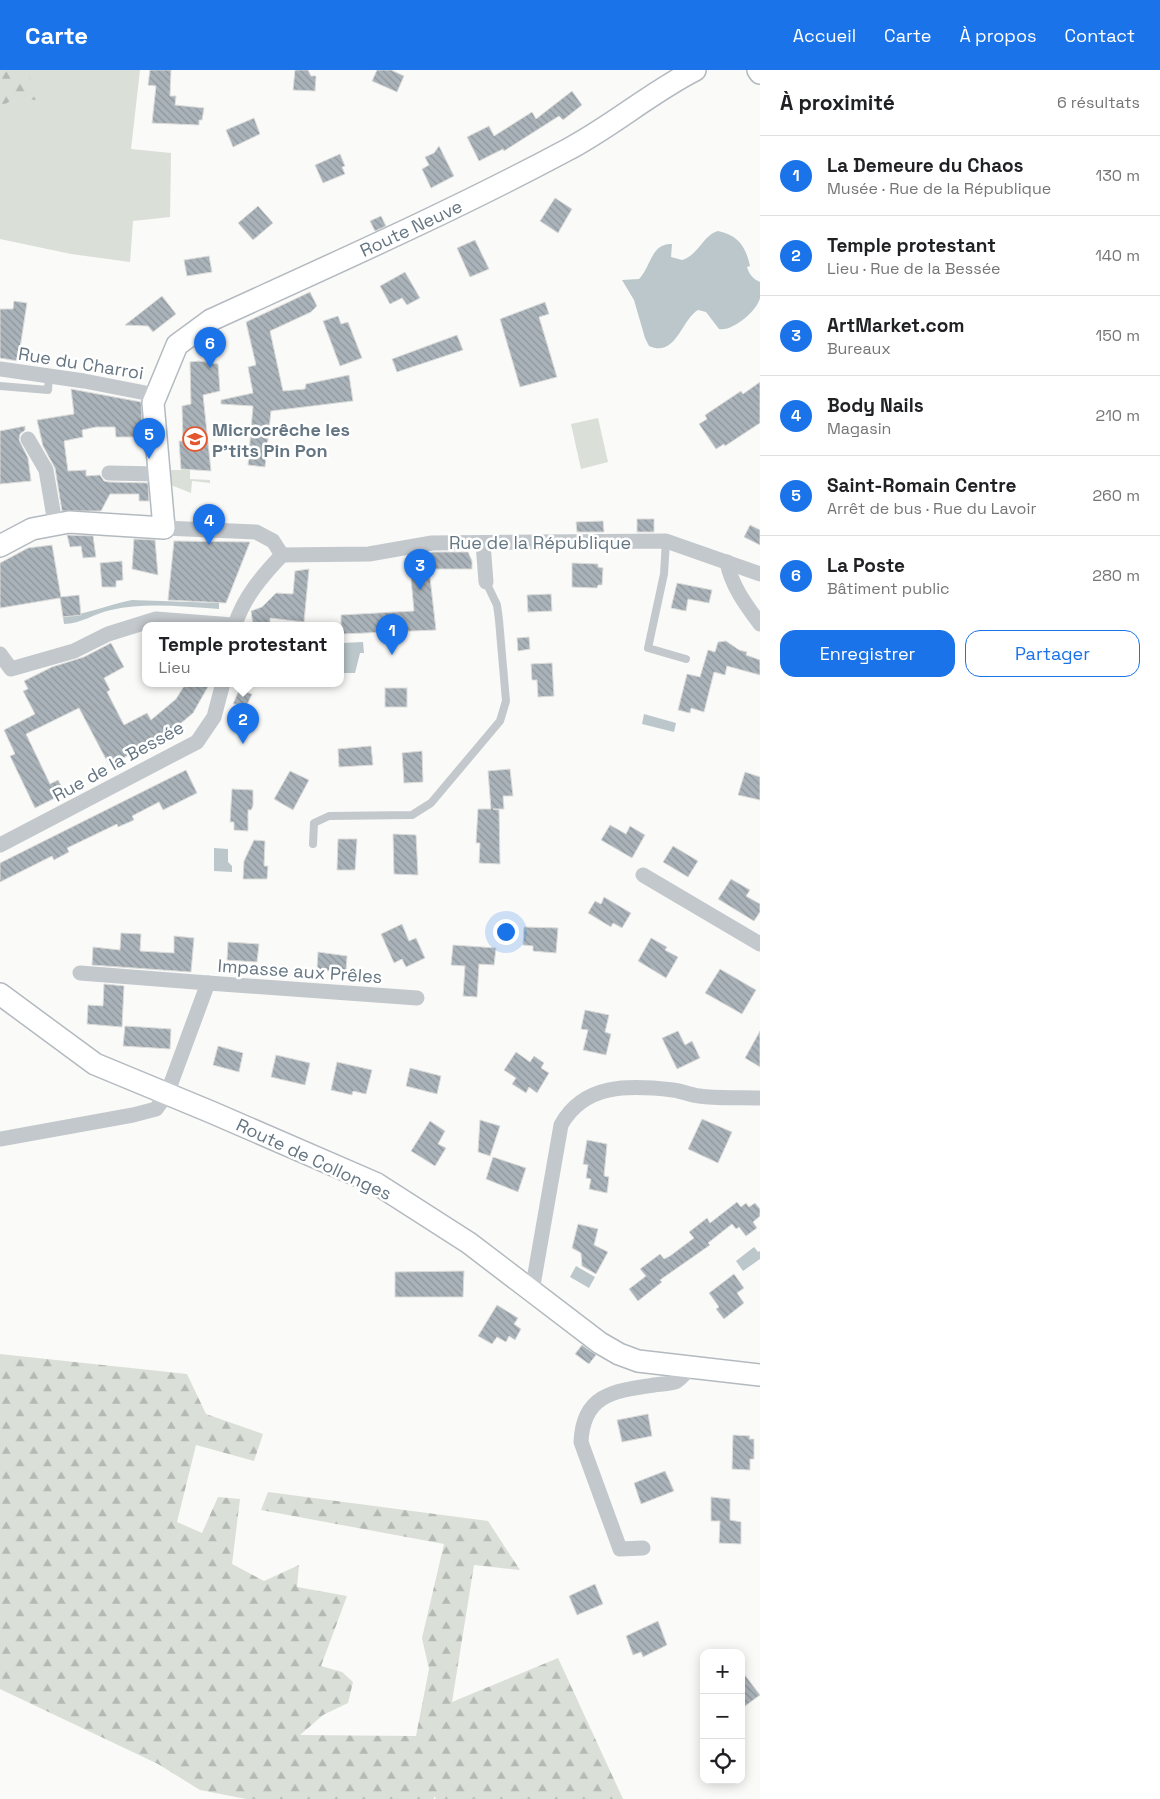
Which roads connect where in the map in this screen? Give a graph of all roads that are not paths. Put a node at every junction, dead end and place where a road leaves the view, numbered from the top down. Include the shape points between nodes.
1 (695, 70) edge
2 (0, 369) edge
3 (49, 376) junction
4 (0, 386) edge
5 (154, 399) junction
6 (28, 439) dead end
7 (109, 473) dead end
8 (159, 474) junction
9 (55, 523) junction
10 (164, 528) junction
11 (666, 541) junction
12 (483, 543) junction
13 (0, 546) edge
14 (282, 555) junction
15 (726, 562) junction
16 (760, 574) edge
17 (486, 582) joint
18 (146, 622) edge
19 (195, 622) edge
20 (235, 622) edge
21 (142, 623) edge
22 (760, 624) edge
23 (0, 654) edge
24 (686, 659) dead end
25 (222, 687) edge
26 (313, 844) dead end
27 (0, 845) edge
28 (643, 875) dead end
29 (760, 944) edge
30 (80, 973) dead end
31 (208, 983) junction
32 (0, 994) edge
33 (417, 998) dead end
34 (167, 1094) junction
35 (760, 1098) edge
36 (0, 1139) edge
37 (532, 1291) junction
38 (691, 1367) junction
39 (760, 1375) edge
40 (643, 1548) dead end

1 - 5 main road, Route Neuve via 569,149 456,207 211,320 177,345
2 - 3 street, Rue du Charroi
3 - 4 lane via 48,390
3 - 5 street, Rue du Charroi
5 - 8 main road
6 - 9 street via 46,470
7 - 8 street
8 - 10 main road
9 - 10 main road
9 - 13 main road via 32,529
10 - 14 street via 256,532 273,541
11 - 12 street, Rue de la République
11 - 15 street, Rue de la République
11 - 24 lane via 664,574 648,648
12 - 14 street, Rue de la République via 432,543 369,554
12 - 17 street
14 - 20 street via 257,583 241,606
15 - 16 street, Rue de la République
15 - 22 street via 744,603
17 - 26 lane via 497,605 506,701 500,721 431,803 412,815 329,816 314,823
18 - 19 street via 156,619
21 - 23 street via 108,634 74,651 11,669
25 - 27 street, Rue de la Bessée via 214,717 197,742
28 - 29 street
30 - 31 street
31 - 33 street, Impasse aux Prêles
31 - 34 street, Impasse aux Prêles
32 - 34 main road, Route de Collonges via 95,1064
34 - 36 street via 156,1108 149,1111
34 - 37 main road, Route de Collonges via 377,1184 469,1243
35 - 37 street via 738,1099 697,1096 674,1090 616,1088 590,1095 576,1103 561,1125
37 - 38 main road, Route de Collonges via 619,1354 638,1361
38 - 39 main road, Route de Collonges
38 - 40 street via 676,1382 605,1396 590,1407 582,1424 582,1442 620,1549

